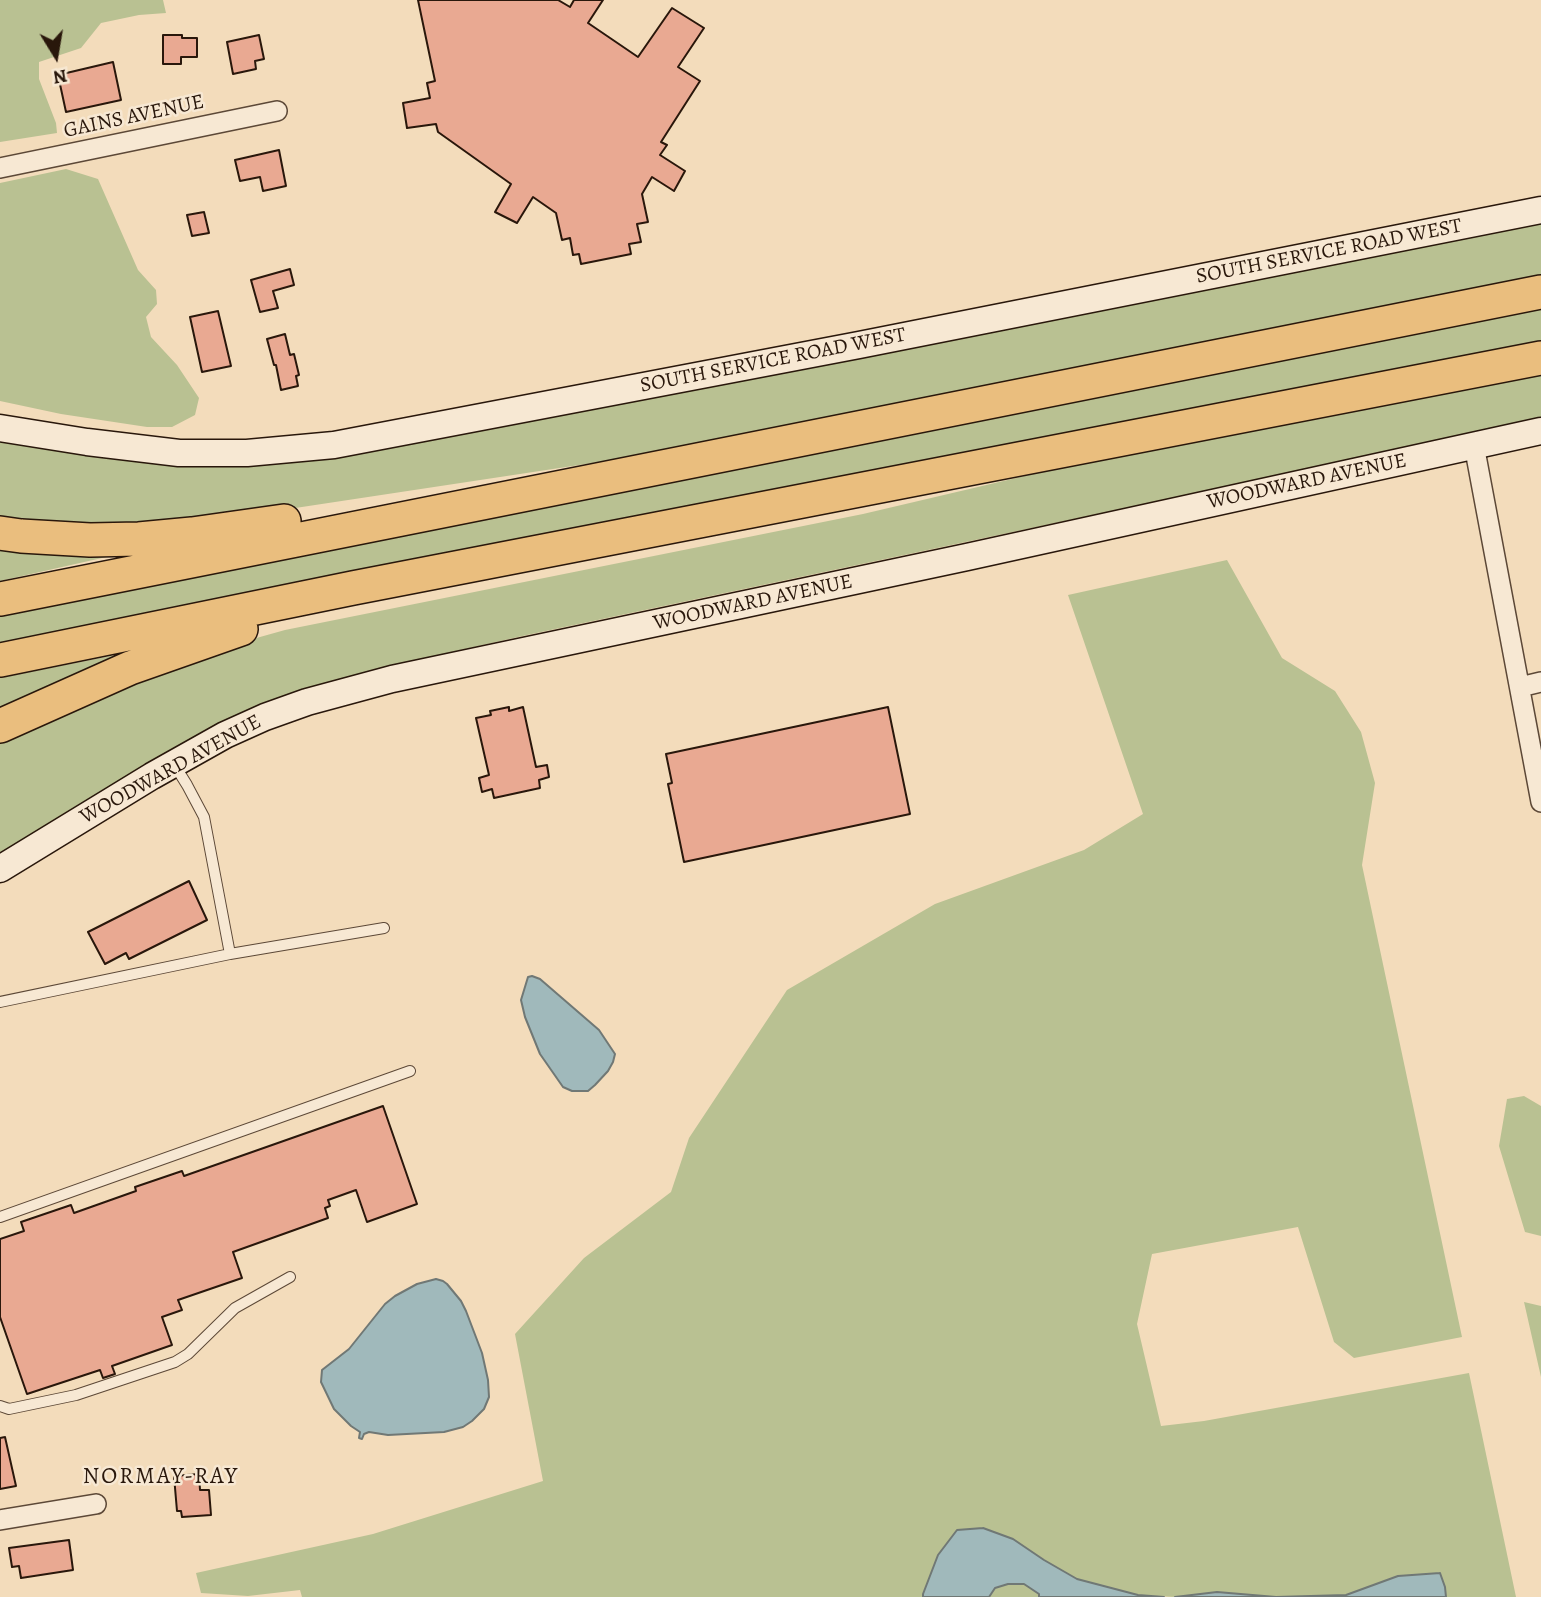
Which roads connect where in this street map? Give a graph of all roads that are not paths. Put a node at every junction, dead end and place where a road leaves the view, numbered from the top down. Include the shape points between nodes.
1 (277, 111) dead end
2 (0, 168) edge
3 (1541, 210) edge
4 (1541, 292) edge
5 (1541, 358) edge
6 (0, 428) edge
7 (1541, 431) edge
8 (1474, 445) junction
9 (468, 506) junction
10 (0, 533) edge
11 (353, 589) junction
12 (0, 599) edge
13 (0, 660) edge
14 (1541, 682) edge
15 (1520, 687) junction
16 (0, 726) edge
17 (174, 763) junction
18 (1541, 802) edge
19 (0, 869) edge
20 (384, 928) dead end
21 (230, 954) junction
22 (0, 1002) edge
23 (410, 1071) dead end
24 (0, 1217) edge
25 (290, 1277) dead end
26 (0, 1406) edge
27 (96, 1504) dead end
28 (0, 1520) edge

1 - 2 street, GAINS AVENUE
3 - 6 main road, SOUTH SERVICE ROAD WEST via 334,445 247,453 179,453
4 - 9 highway
5 - 11 highway
7 - 8 main road, WOODWARD AVENUE
8 - 15 street
8 - 17 main road, WOODWARD AVENUE via 392,679 265,717
9 - 10 highway via 338,512 139,539
9 - 12 highway
11 - 13 highway
11 - 16 highway via 130,668
14 - 15 street
15 - 18 street
17 - 19 main road, WOODWARD AVENUE
17 - 21 lane via 204,817
20 - 21 lane
21 - 22 lane
23 - 24 lane
25 - 26 lane via 236,1308 175,1362 51,1401 9,1409
27 - 28 street

